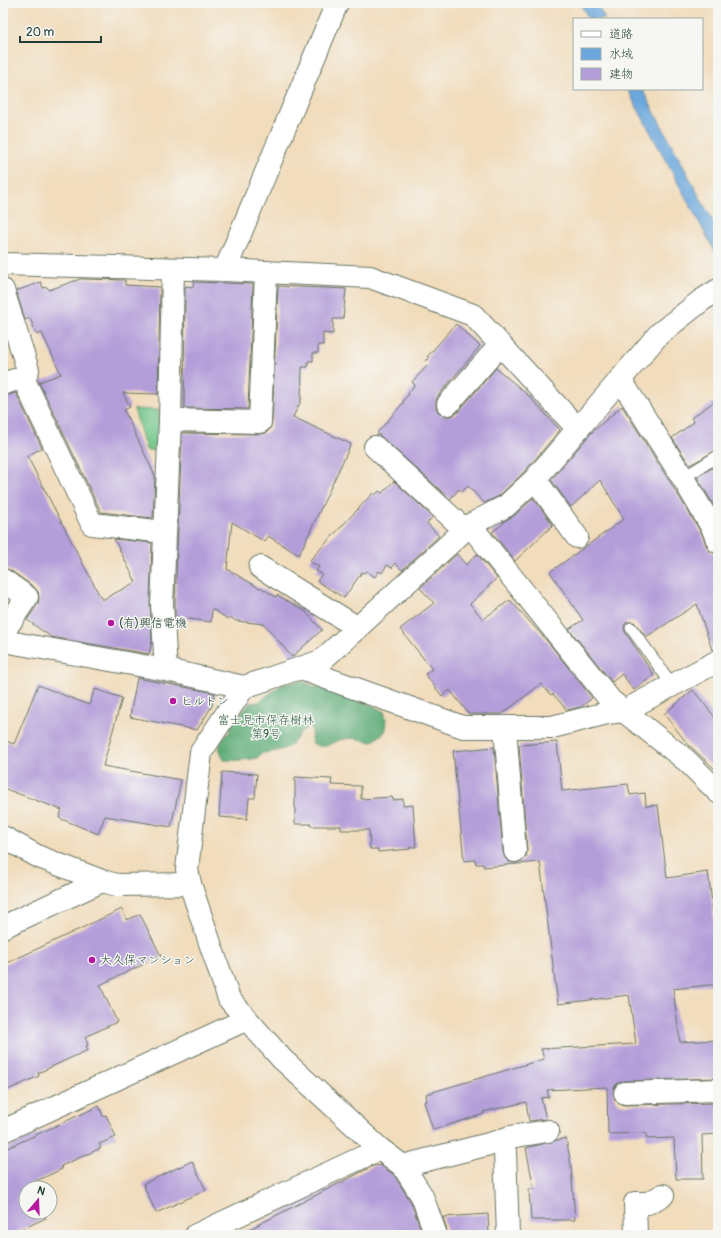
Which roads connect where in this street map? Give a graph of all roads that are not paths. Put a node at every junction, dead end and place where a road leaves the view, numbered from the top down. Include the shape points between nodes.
1 (337, 3) edge
2 (3, 264) edge
3 (174, 269) junction
4 (226, 270) junction
5 (266, 272) junction
6 (3, 290) edge
7 (718, 290) edge
8 (500, 345) junction
9 (620, 379) junction
10 (24, 380) junction
11 (3, 384) edge
12 (448, 404) dead end
13 (170, 420) junction
14 (578, 429) junction
15 (375, 447) dead end
16 (718, 456) edge
17 (683, 478) junction
18 (535, 479) junction
19 (468, 528) junction
20 (165, 532) junction
21 (577, 537) dead end
22 (718, 542) edge
23 (260, 567) dead end
24 (3, 580) edge
25 (358, 628) junction
26 (631, 628) dead end
27 (3, 633) edge
28 (3, 641) edge
29 (718, 661) edge
30 (301, 669) junction
31 (166, 670) junction
32 (673, 686) junction
33 (244, 687) junction
34 (624, 711) junction
35 (505, 728) junction
36 (718, 792) edge
37 (3, 837) edge
38 (515, 851) dead end
39 (102, 881) junction
40 (190, 884) junction
41 (3, 927) edge
42 (245, 1020) junction
43 (718, 1090) edge
44 (625, 1093) dead end
45 (3, 1131) edge
46 (548, 1131) dead end
47 (497, 1142) junction
48 (380, 1149) junction
49 (403, 1166) junction
50 (663, 1195) dead end
51 (196, 1235) edge
52 (436, 1235) edge
53 (508, 1235) edge
54 (636, 1235) edge

1 - 4 street
2 - 3 street
3 - 4 street
3 - 13 street
4 - 5 street
5 - 8 street via 370,277 473,315
5 - 13 street via 260,422
6 - 10 street via 28,370
7 - 9 street via 659,334
8 - 12 street
8 - 14 street
9 - 14 street
9 - 17 street
10 - 11 street
10 - 20 street via 92,524
13 - 20 street
14 - 18 street
15 - 19 street
16 - 17 lane
17 - 22 street
18 - 19 street via 506,506
18 - 21 street
19 - 25 street
19 - 34 street via 611,701
20 - 31 street via 162,604
23 - 25 street
24 - 27 street via 27,597
25 - 30 street via 321,660
26 - 32 lane
28 - 31 street
29 - 32 street
30 - 33 street
30 - 35 street via 463,727
31 - 33 street
32 - 34 street
33 - 40 street via 201,752 187,869
34 - 35 street via 552,727
34 - 36 street via 687,761
35 - 38 street
37 - 39 street via 40,857
39 - 40 street via 117,885
39 - 41 street
40 - 42 street via 229,999
42 - 45 street
42 - 48 street
43 - 44 street
46 - 47 street via 510,1137
47 - 49 street
47 - 53 street via 505,1151
48 - 49 street
48 - 51 street
49 - 52 street via 422,1196
50 - 54 street via 648,1203 635,1204

